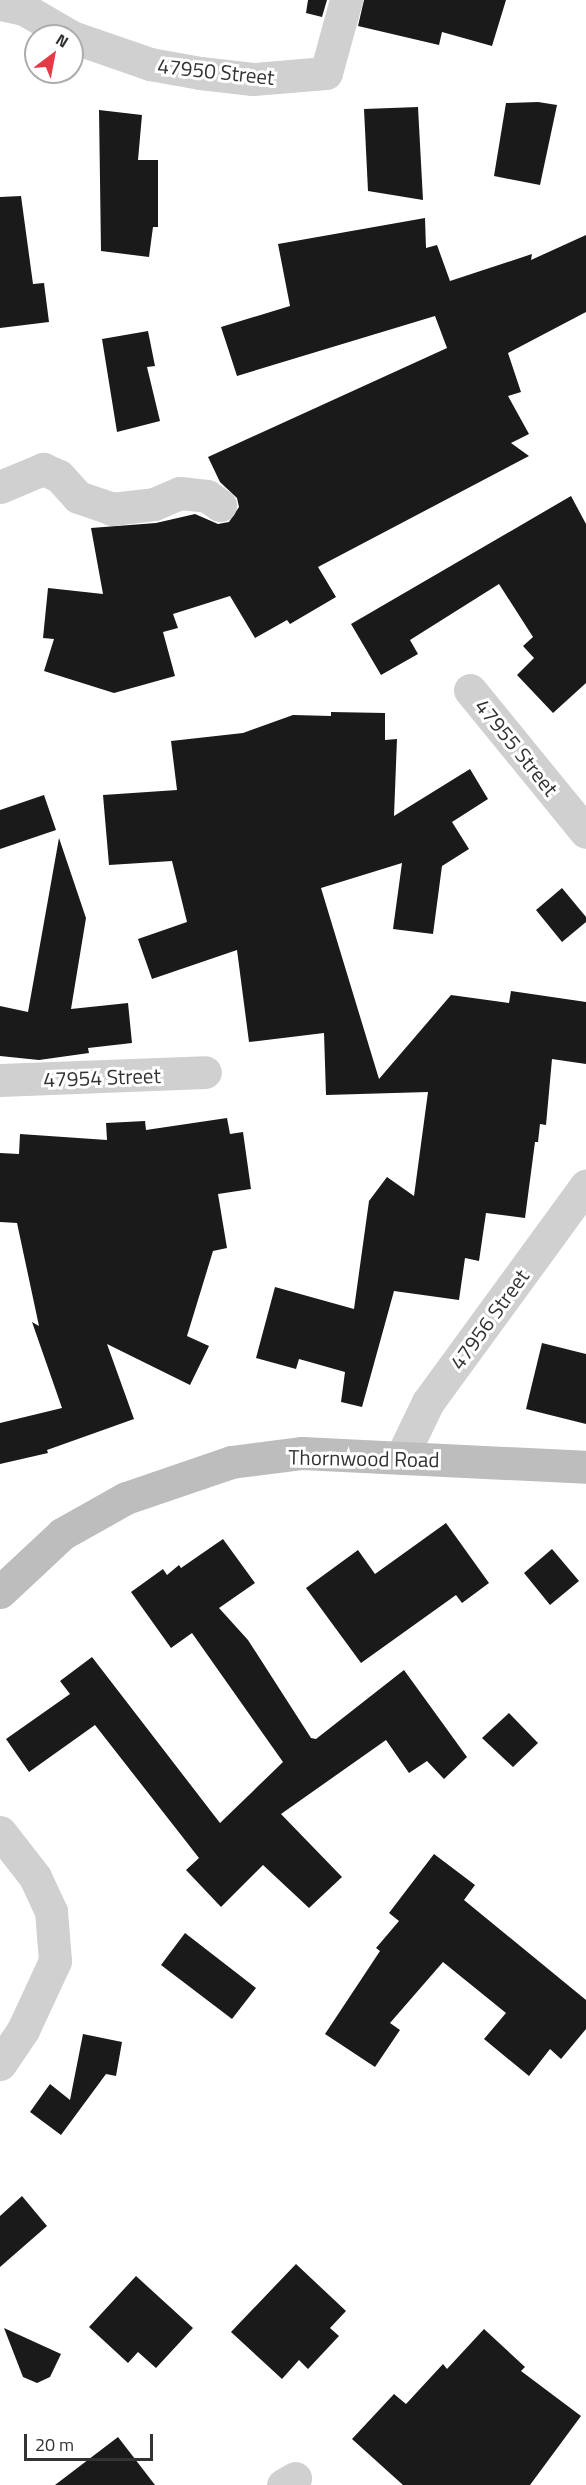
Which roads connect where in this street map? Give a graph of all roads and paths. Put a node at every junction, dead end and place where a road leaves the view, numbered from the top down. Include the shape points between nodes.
1 (346, 0) edge
2 (0, 4) edge
3 (50, 24) edge
4 (84, 41) edge
5 (0, 487) edge
6 (219, 505) dead end
7 (470, 690) dead end
8 (586, 832) edge
9 (205, 1072) dead end
10 (0, 1080) edge
11 (586, 1185) edge
12 (401, 1458) junction
13 (586, 1467) edge
14 (0, 1592) edge
15 (0, 1832) edge
16 (0, 2064) edge

1 - 4 street, 47950 Street via 326,73 253,79 200,73 150,64
2 - 3 street, 47950 Street via 24,9
5 - 6 street via 44,469 59,476 78,497 112,509 154,504 180,493 207,496
7 - 8 street, 47955 Street
9 - 10 street, 47954 Street
11 - 12 street, 47956 Street via 428,1402
12 - 13 street, Thornwood Road
12 - 14 street, Thornwood Road via 302,1453 231,1462 181,1477 126,1498 62,1534
15 - 16 street via 35,1877 51,1911 55,1960 23,2030

